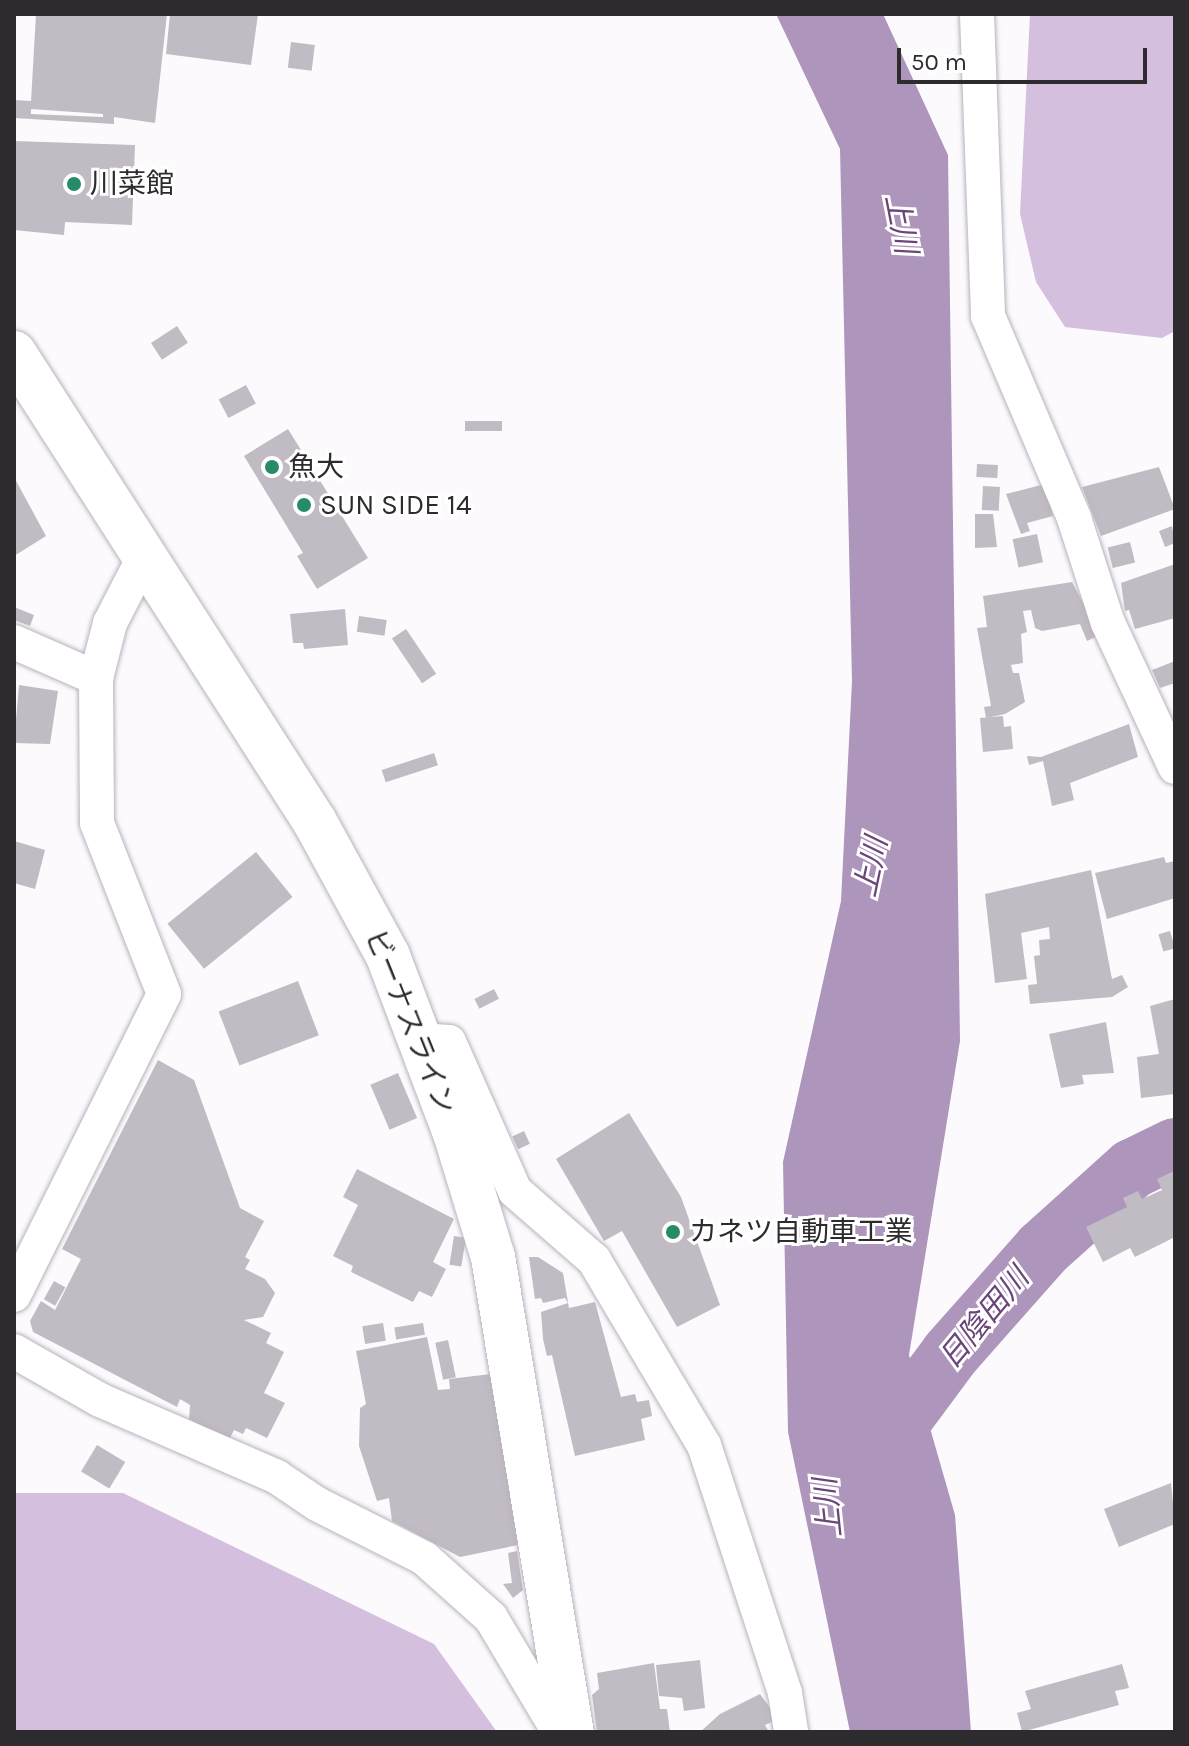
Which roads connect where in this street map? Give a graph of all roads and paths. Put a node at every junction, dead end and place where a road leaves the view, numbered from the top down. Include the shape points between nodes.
1 (977, 14) edge
2 (14, 353) edge
3 (143, 559) junction
4 (14, 642) edge
5 (96, 678) junction
6 (1175, 767) edge
7 (420, 1040) junction
8 (14, 1295) edge
9 (14, 1351) edge
10 (559, 1732) edge
11 (572, 1732) edge
12 (791, 1732) edge

1 - 6 street via 988,316 1074,518 1108,623
2 - 3 main road, ビーナスライン
3 - 5 street via 110,623
3 - 7 main road, ビーナスライン via 315,822 388,956
4 - 5 street
5 - 8 street via 97,823 164,994
7 - 11 main road, ビーナスライン via 493,1257
7 - 12 street via 449,1042 515,1191 594,1260 704,1445 785,1693
9 - 10 street via 100,1400 277,1477 317,1504 424,1558 491,1618

